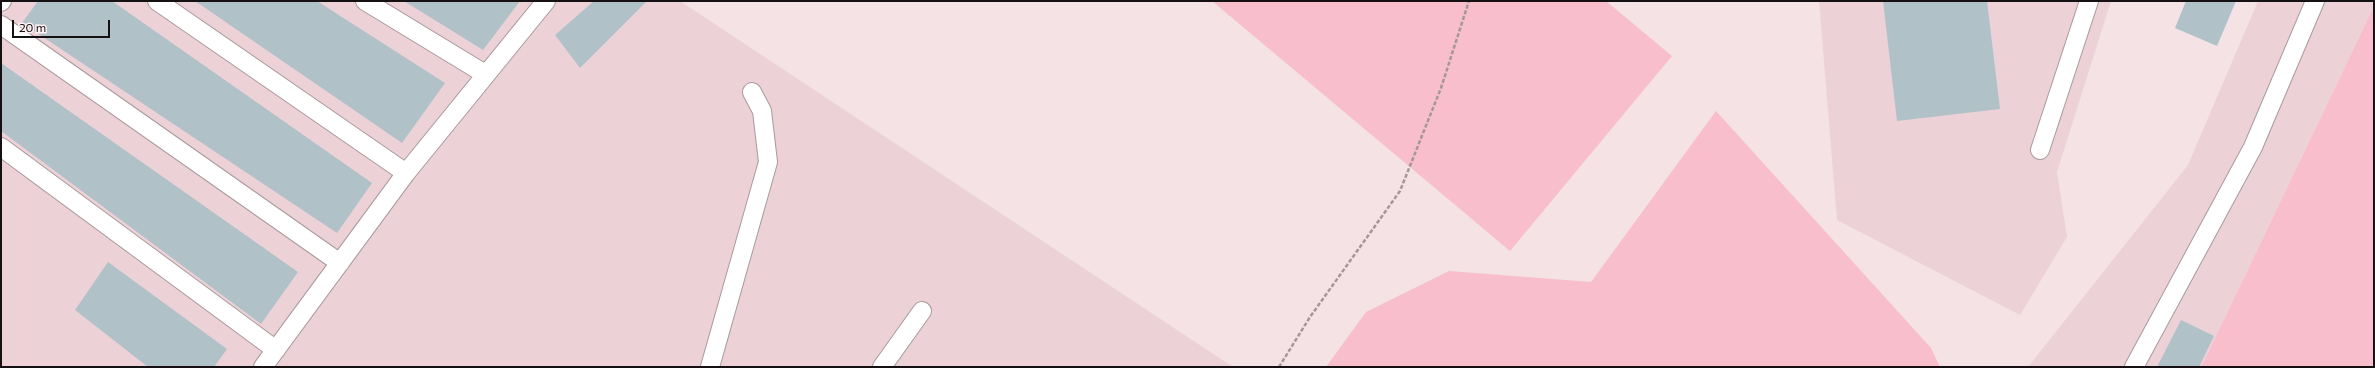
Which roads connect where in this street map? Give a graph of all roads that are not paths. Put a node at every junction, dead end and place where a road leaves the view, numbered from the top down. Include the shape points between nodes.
1 (157, 1) edge
2 (365, 1) edge
3 (546, 1) edge
4 (2089, 1) edge
5 (2315, 1) edge
6 (1, 25) edge
7 (485, 74) junction
8 (752, 92) dead end
9 (1, 147) edge
10 (2040, 150) dead end
11 (406, 173) junction
12 (340, 263) junction
13 (922, 311) dead end
14 (276, 350) junction
15 (263, 367) edge
16 (710, 367) edge
17 (882, 367) edge
18 (2134, 367) edge

1 - 11 lane
2 - 7 lane
3 - 7 lane
4 - 10 lane
5 - 18 lane via 2253,147
6 - 12 lane
7 - 11 lane
8 - 16 lane via 762,111 768,162
9 - 14 lane
11 - 12 lane
12 - 14 lane
13 - 17 lane
14 - 15 lane

